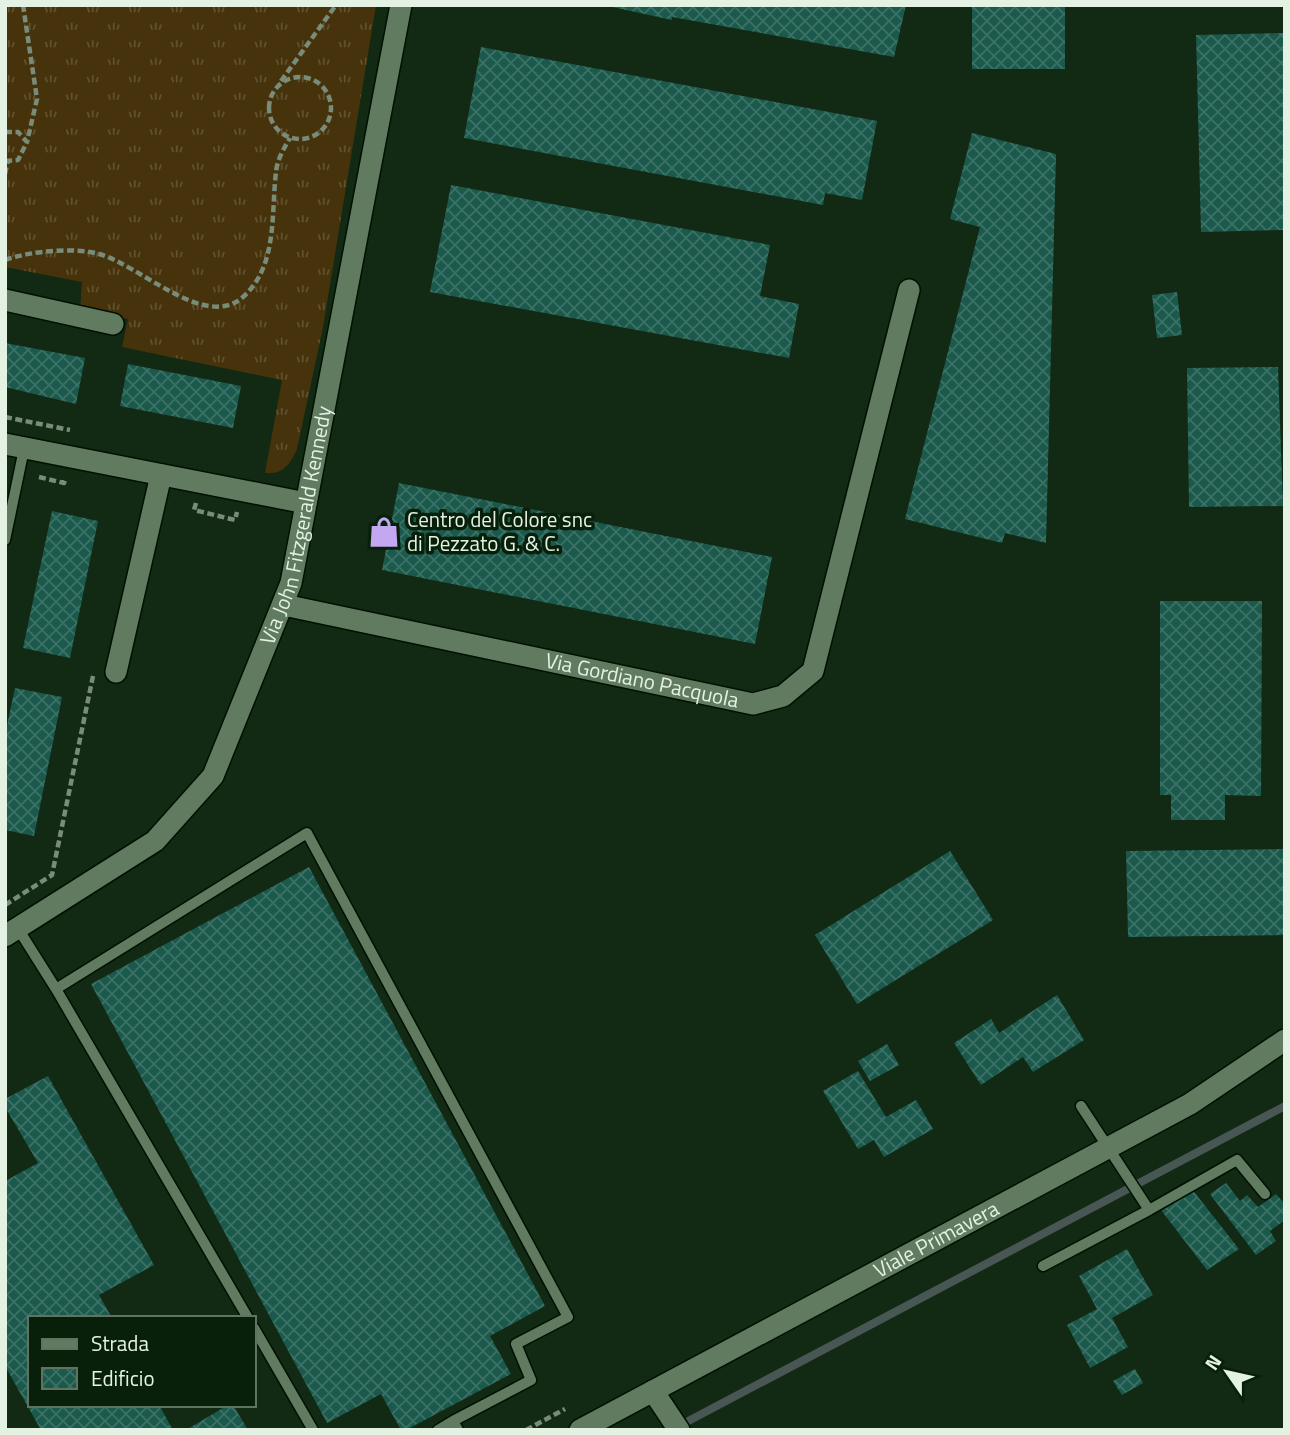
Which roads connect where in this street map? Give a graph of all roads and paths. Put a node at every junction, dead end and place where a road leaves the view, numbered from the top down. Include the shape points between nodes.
1 (23, 5) edge
2 (336, 5) edge
3 (401, 5) edge
4 (274, 90) junction
5 (5, 132) edge
6 (290, 138) junction
7 (27, 142) junction
8 (6, 161) edge
9 (5, 174) edge
10 (5, 260) edge
11 (909, 290) dead end
12 (5, 300) edge
13 (113, 324) dead end
14 (5, 417) edge
15 (83, 433) dead end
16 (15, 447) edge
17 (66, 472) dead end
18 (20, 473) junction
19 (161, 475) junction
20 (186, 499) dead end
21 (306, 502) junction
22 (247, 509) dead end
23 (5, 540) edge
24 (284, 605) junction
25 (96, 663) dead end
26 (116, 672) dead end
27 (5, 905) edge
28 (11, 931) edge
29 (57, 989) junction
30 (1285, 1040) edge
31 (1081, 1106) dead end
32 (1113, 1155) junction
33 (1265, 1194) dead end
34 (1147, 1206) junction
35 (1043, 1266) dead end
36 (246, 1316) edge
37 (256, 1331) edge
38 (658, 1398) junction
39 (455, 1426) edge
40 (313, 1430) edge
41 (438, 1430) edge
42 (580, 1430) edge
43 (679, 1430) edge

1 - 7 path via 37,99
2 - 4 path
3 - 21 street, Via John Fitzgerald Kennedy
4 - 6 path via 268,105 270,116 276,129
4 - 6 path via 288,78 306,77 322,85 330,97 331,115 322,130 308,138
5 - 7 path via 18,132
6 - 10 path via 276,171 268,251 250,289 233,304 213,309 191,302 135,268 73,248
7 - 8 path via 18,160
8 - 9 path
11 - 24 street, Via Gordiano Pacquola via 813,671 783,696 753,704
12 - 13 street
14 - 15 path
16 - 18 lane
16 - 19 street
17 - 18 path via 64,483
18 - 23 lane
19 - 21 street
19 - 26 street
20 - 22 path via 197,499 194,510 235,520 238,508
21 - 24 street, Via John Fitzgerald Kennedy
24 - 28 street, Via John Fitzgerald Kennedy via 213,776 155,841
25 - 27 path via 52,875
28 - 29 lane
29 - 36 lane
29 - 39 lane via 307,833 568,1317 516,1344 531,1380
30 - 32 street, Viale Primavera
31 - 32 lane
32 - 34 lane
32 - 38 street, Viale Primavera
33 - 34 lane via 1237,1160
34 - 35 lane
37 - 40 lane
38 - 42 street, Viale Primavera
38 - 43 street
39 - 41 lane

